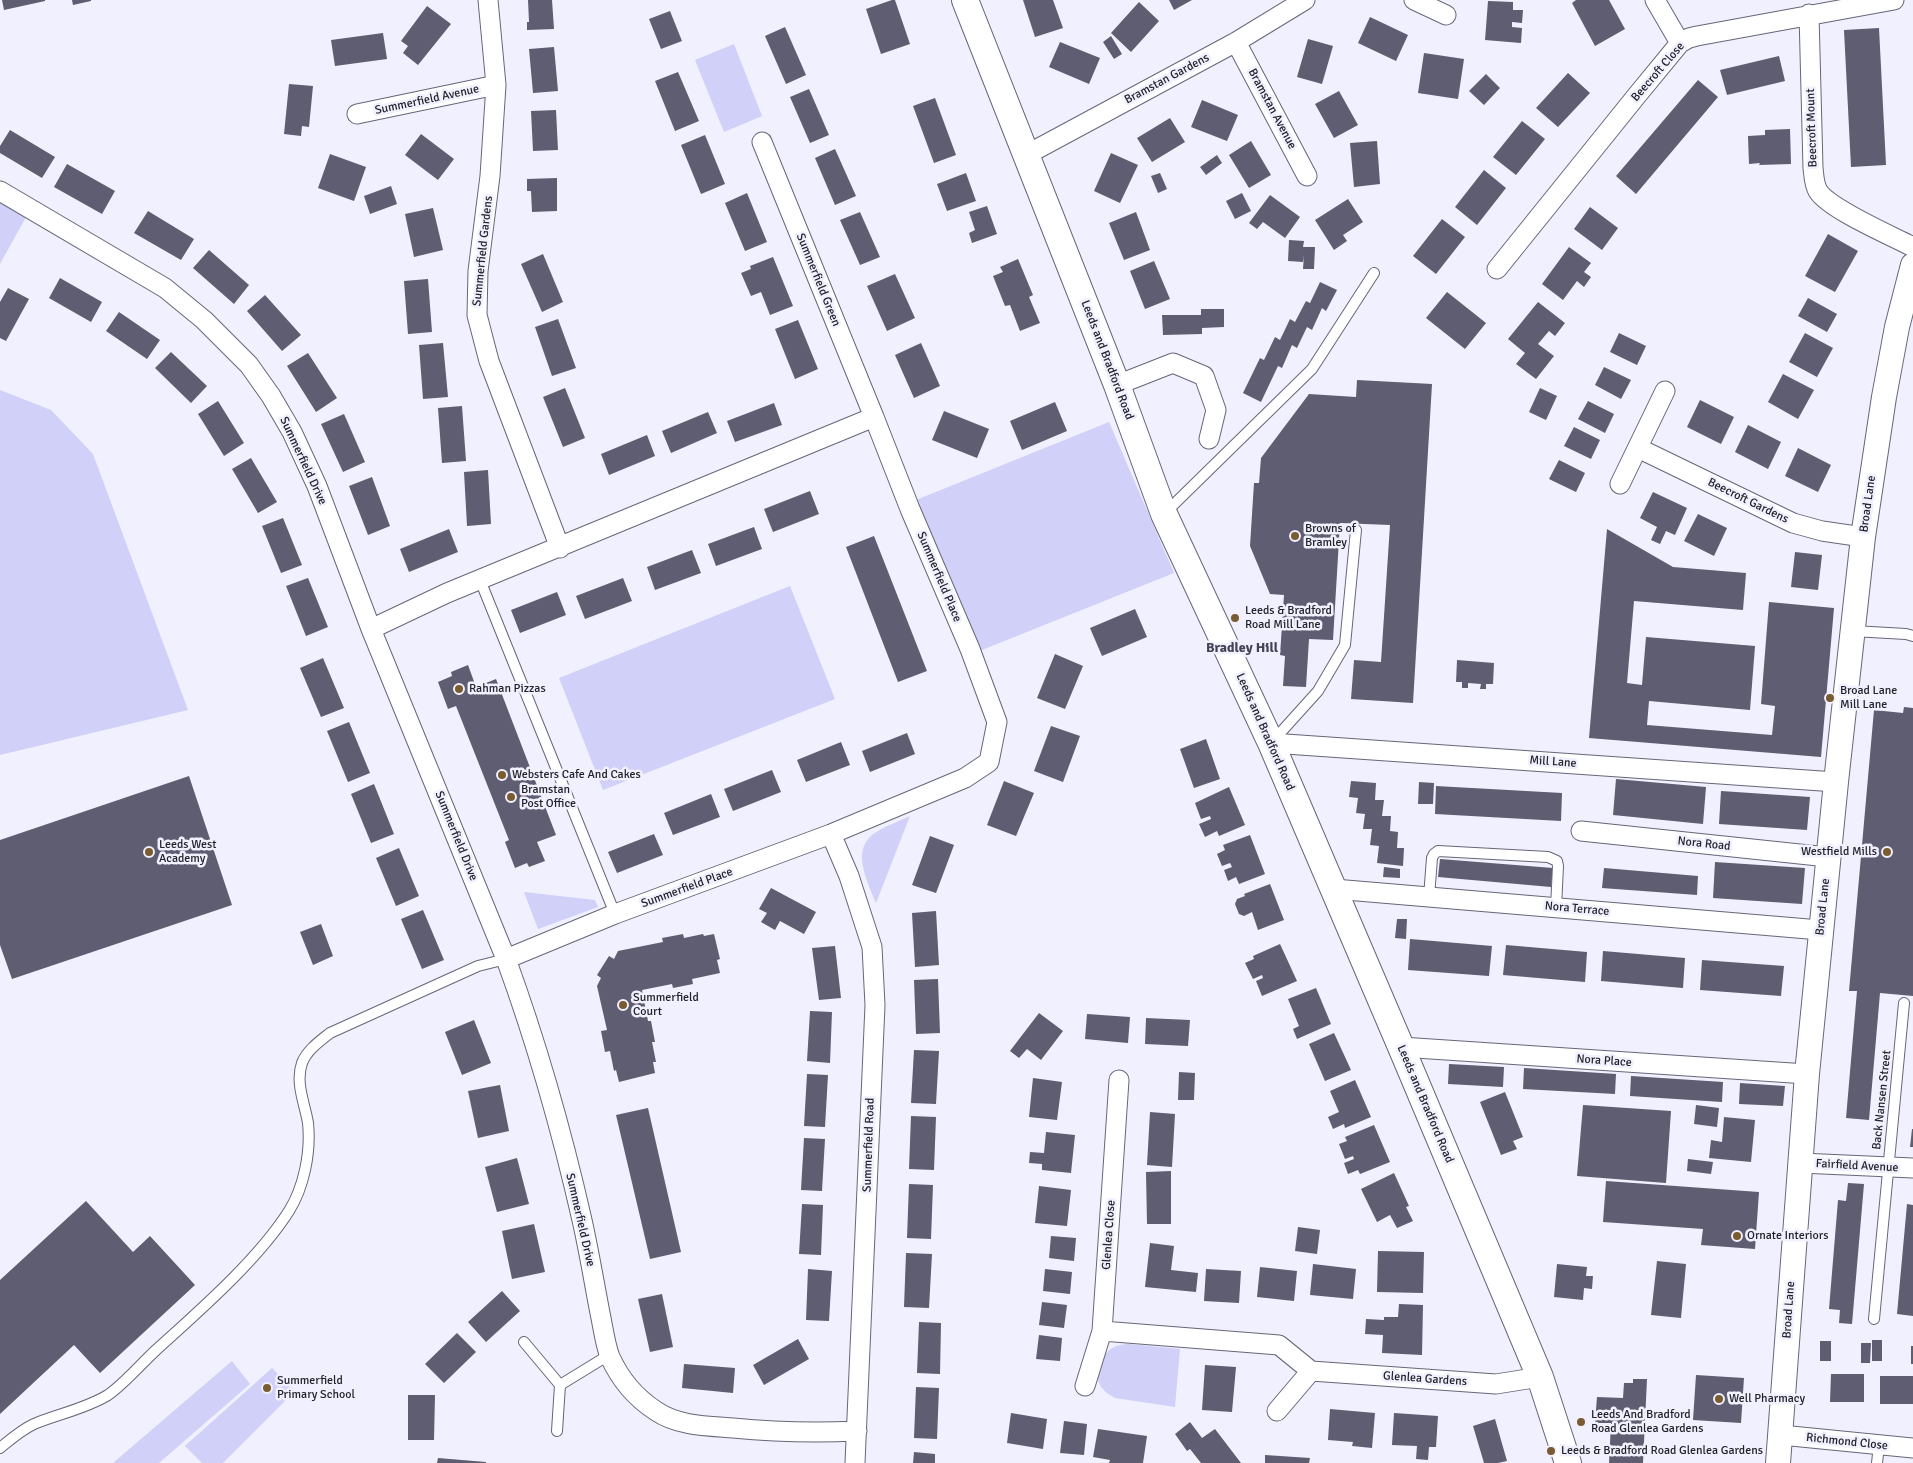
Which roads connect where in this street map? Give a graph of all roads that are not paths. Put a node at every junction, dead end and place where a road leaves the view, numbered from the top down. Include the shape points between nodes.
1 (488, 0) edge
2 (965, 0) edge
3 (1305, 0) edge
4 (1414, 0) edge
5 (1655, 0) edge
6 (1894, 0) edge
7 (1831, 5) edge
8 (1809, 14) junction
9 (1446, 15) dead end
10 (1236, 42) junction
11 (1680, 43) junction
12 (496, 85) junction
13 (357, 114) dead end
14 (762, 142) dead end
15 (1026, 155) junction
16 (1307, 176) dead end
17 (0, 191) edge
18 (1913, 246) edge
19 (1913, 265) edge
20 (1497, 269) dead end
21 (1374, 273) dead end
22 (1117, 385) junction
23 (1665, 391) dead end
24 (874, 417) junction
25 (1209, 439) dead end
26 (1638, 448) junction
27 (1620, 484) dead end
28 (1164, 514) junction
29 (1356, 530) dead end
30 (1863, 537) junction
31 (560, 548) junction
32 (480, 580) junction
33 (371, 629) junction
34 (1853, 631) junction
35 (1913, 636) edge
36 (1271, 742) junction
37 (1836, 782) junction
38 (1581, 831) dead end
39 (831, 834) junction
40 (1828, 857) junction
41 (1334, 889) junction
42 (1429, 897) junction
43 (1556, 908) junction
44 (615, 914) junction
45 (1820, 930) junction
46 (506, 959) junction
47 (1904, 1004) dead end
48 (1401, 1046) junction
49 (1807, 1074) junction
50 (1119, 1080) dead end
51 (1800, 1163) junction
52 (1888, 1167) junction
53 (1913, 1168) edge
54 (1874, 1319) dead end
55 (1102, 1331) junction
56 (524, 1342) dead end
57 (610, 1355) junction
58 (1311, 1371) junction
59 (1540, 1377) junction
60 (560, 1384) junction
61 (1084, 1386) dead end
62 (1276, 1412) dead end
63 (557, 1430) dead end
64 (857, 1431) junction
65 (1781, 1436) junction
66 (0, 1448) edge
67 (1913, 1448) edge
68 (1878, 1454) edge
69 (855, 1463) edge
70 (1568, 1463) edge
71 (1778, 1463) edge

1 - 12 street, Summerfield Gardens
2 - 15 main road, Leeds and Bradford Road
3 - 10 street, Bramstan Gardens
4 - 9 street
5 - 11 street
6 - 7 street, Beecroft Close
7 - 8 street, Beecroft Close
8 - 11 street, Beecroft Close via 1688,38
8 - 18 street, Beecroft Mount via 1812,168 1818,191 1837,208
10 - 15 street, Bramstan Gardens
10 - 16 street, Bramstan Avenue
11 - 20 street, Beecroft Close
12 - 13 street, Summerfield Avenue
12 - 31 street, Summerfield Gardens via 490,176 478,271 477,315 489,361
14 - 24 street, Summerfield Green
15 - 22 main road, Leeds and Bradford Road
17 - 33 street, Summerfield Drive via 165,288 204,320 248,365 292,432 317,486
19 - 30 street, Broad Lane via 1897,326
21 - 28 lane via 1312,369
22 - 25 street via 1173,363 1204,376 1216,410
22 - 28 main road, Leeds and Bradford Road
23 - 26 street
24 - 31 street
24 - 39 street, Summerfield Place via 997,722 990,762 965,778
26 - 27 street
26 - 30 street, Beecroft Gardens via 1793,523 1822,532
28 - 36 main road, Leeds and Bradford Road
29 - 36 lane via 1345,645 1318,691
30 - 34 street, Broad Lane
31 - 32 street
32 - 33 street
32 - 44 lane
33 - 46 street, Summerfield Drive
34 - 35 lane
34 - 37 street, Broad Lane
36 - 37 street, Mill Lane
36 - 41 main road, Leeds and Bradford Road
37 - 40 street, Broad Lane
38 - 40 street, Nora Road
39 - 44 street, Summerfield Place
39 - 64 street, Summerfield Road via 849,876 872,948 874,982
40 - 45 street, Broad Lane
41 - 42 street, Nora Terrace
41 - 48 main road, Leeds and Bradford Road
42 - 43 street, Nora Terrace
42 - 43 lane via 1432,858 1438,851 1548,857 1557,861 1558,866
43 - 45 street, Nora Terrace
44 - 46 street, Summerfield Place
45 - 49 street, Broad Lane
46 - 57 street, Summerfield Drive via 539,1054 582,1220
46 - 66 lane via 478,966 330,1033 313,1047 302,1063 300,1082 308,1123 305,1169 289,1210 271,1234 200,1310 109,1394 32,1425
47 - 52 lane, Back Nansen Street
48 - 49 street, Nora Place
48 - 59 main road, Leeds and Bradford Road
49 - 51 street, Broad Lane
50 - 55 street, Glenlea Close
51 - 52 street, Fairfield Avenue
51 - 65 street, Broad Lane
52 - 53 street, Fairfield Avenue
52 - 54 lane, Back Nansen Street
55 - 58 street via 1279,1345
55 - 61 street, Glenlea Close
56 - 60 lane
57 - 60 lane
57 - 64 street, Summerfield Drive via 631,1390 656,1411 675,1421 778,1432
58 - 59 street, Glenlea Gardens via 1496,1384
58 - 62 street
59 - 70 main road, Leeds and Bradford Road
60 - 63 lane
64 - 69 street, Summerfield Road
65 - 68 street, Richmond Close
65 - 71 street, Broad Lane
67 - 68 street, Richmond Close

